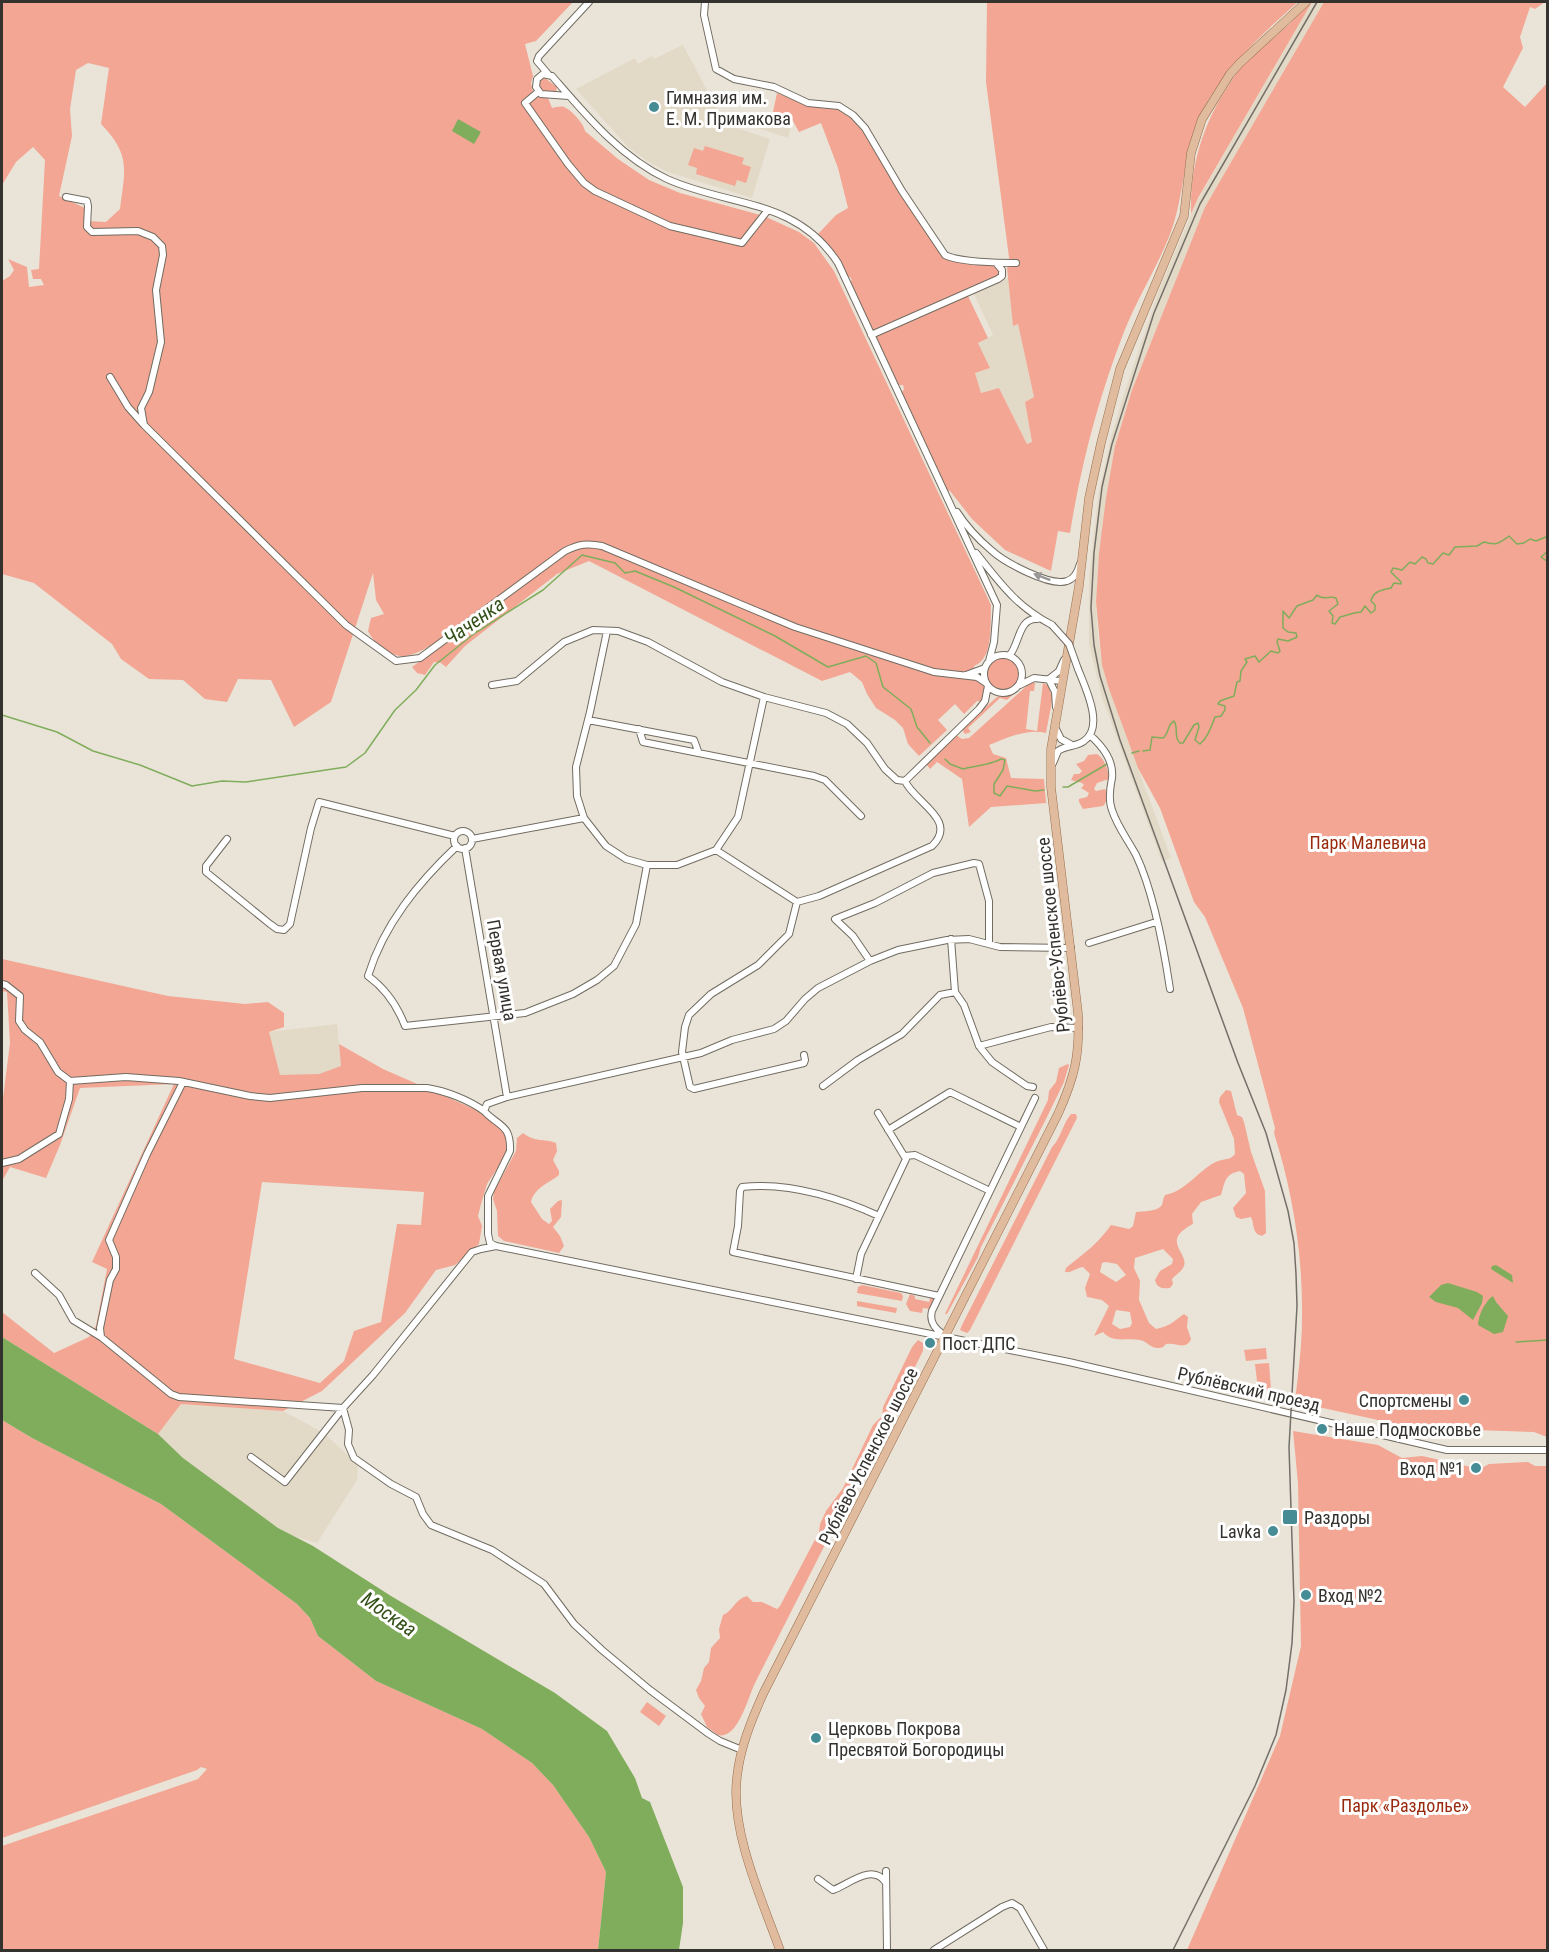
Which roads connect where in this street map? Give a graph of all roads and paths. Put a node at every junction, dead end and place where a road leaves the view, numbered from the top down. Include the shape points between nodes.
1 (589, 2) edge
2 (705, 2) edge
3 (1305, 2) edge
4 (548, 74) junction
5 (538, 92) junction
6 (569, 96) junction
7 (66, 197) dead end
8 (768, 210) junction
9 (1016, 263) dead end
10 (997, 264) junction
11 (871, 335) junction
12 (111, 377) dead end
13 (144, 425) junction
14 (946, 495) junction
15 (968, 543) junction
16 (1083, 555) junction
17 (1041, 619) junction
18 (607, 631) junction
19 (994, 642) junction
20 (1017, 644) junction
21 (1068, 649) junction
22 (1007, 655) junction
23 (989, 661) junction
24 (1020, 664) junction
25 (985, 668) junction
26 (963, 676) junction
27 (1034, 678) junction
28 (1048, 680) junction
29 (1062, 681) junction
30 (987, 684) junction
31 (492, 685) dead end
32 (1018, 687) junction
33 (1000, 694) junction
34 (764, 697) junction
35 (985, 701) junction
36 (1056, 712) junction
37 (588, 720) junction
38 (1054, 725) junction
39 (639, 729) junction
40 (1090, 735) junction
41 (1073, 745) junction
42 (698, 751) junction
43 (750, 762) junction
44 (1050, 778) junction
45 (905, 781) junction
46 (861, 816) dead end
47 (584, 818) junction
48 (455, 836) junction
49 (227, 839) dead end
50 (472, 839) junction
51 (457, 846) junction
52 (465, 848) junction
53 (716, 850) junction
54 (647, 865) junction
55 (798, 902) junction
56 (1156, 922) junction
57 (951, 939) junction
58 (1089, 943) dead end
59 (989, 944) junction
60 (1071, 948) junction
61 (870, 961) junction
62 (2, 984) edge
63 (1170, 989) dead end
64 (955, 992) junction
65 (495, 1017) junction
66 (1079, 1028) junction
67 (979, 1046) junction
68 (804, 1055) dead end
69 (682, 1058) junction
70 (70, 1081) junction
71 (183, 1082) junction
72 (823, 1086) dead end
73 (1033, 1087) dead end
74 (507, 1097) junction
75 (1035, 1098) dead end
76 (484, 1111) junction
77 (878, 1113) dead end
78 (1021, 1126) junction
79 (888, 1130) junction
80 (905, 1156) junction
81 (2, 1163) edge
82 (990, 1191) junction
83 (879, 1216) junction
84 (496, 1246) junction
85 (35, 1273) dead end
86 (855, 1279) junction
87 (939, 1296) junction
88 (946, 1336) junction
89 (101, 1337) junction
90 (343, 1408) junction
91 (1548, 1450) edge
92 (251, 1456) dead end
93 (742, 1750) junction
94 (886, 1871) dead end
95 (818, 1879) dead end
96 (886, 1883) junction
97 (780, 1950) edge
98 (886, 1950) edge
99 (934, 1950) edge
100 (1044, 1950) edge

1 - 4 street via 539,56 537,61
2 - 10 street via 704,15 716,69 734,79 774,87 808,103 839,106 852,115 865,128 945,255
3 - 16 main road, Рублёво-Успенское шоссе via 1230,74 1199,127 1191,153 1184,216 1116,382 1089,498
4 - 5 street via 537,79
4 - 6 street
5 - 6 street
5 - 8 street via 525,103 584,183 611,200 670,226 742,243
6 - 8 street via 605,135 651,171 679,184
7 - 13 street via 87,201 87,227 92,232 138,231 162,246 156,290 161,342 149,392 141,408
8 - 11 street via 806,229 831,252
9 - 10 street
10 - 11 street via 1002,270 998,279
11 - 14 street
12 - 13 street
13 - 26 street via 346,625 396,661 420,658 565,551 588,543 795,627 934,672
14 - 15 street
16 -> 14 street via 1068,581 1054,582 1035,575 993,552 964,522
15 - 17 street via 1010,595
15 - 19 street via 997,605
16 - 21 main road, Рублёво-Успенское шоссе
17 - 20 street via 1024,624
17 - 40 street, bridge via 1069,644 1094,720
18 - 31 street via 593,630 564,642 517,681
18 - 34 street via 648,642 722,682
18 - 37 street
19 - 22 street
19 - 23 street
20 - 22 street
20 - 24 street
21 - 28 street via 1059,671
21 - 29 main road, Рублёво-Успенское шоссе
22 - 23 street
22 - 24 street
23 - 25 street
24 - 27 street
24 - 32 street via 1023,677
25 - 26 street
25 - 30 street
26 - 30 street via 977,677
27 - 28 street
27 - 32 street
28 - 29 street
28 - 36 street via 1055,693
29 - 36 main road, Рублёво-Успенское шоссе
30 - 33 street
30 - 35 street
32 - 33 street
33 - 35 street
34 - 43 street
34 - 45 street via 826,713 847,724 867,743 885,769 897,780
35 - 45 street
36 - 38 main road, Рублёво-Успенское шоссе
37 - 39 street
37 - 47 street via 576,767 577,796
38 - 41 street via 1061,739
38 - 44 main road, Рублёво-Успенское шоссе
39 - 42 street via 694,740
39 - 42 street via 643,742
40 - 41 street
40 - 56 street via 1108,757 1112,770 1110,806 1145,879
41 - 44 street via 1058,752
42 - 43 street
43 - 46 street via 825,780
43 - 53 street via 738,817
44 - 60 main road, Рублёво-Успенское шоссе
45 - 55 street via 937,817 941,830 938,840 932,846
47 - 50 street
47 - 54 street via 606,846 626,859
48 - 49 street via 319,802 290,924 284,930 270,924 206,872 206,866
48 - 50 street via 466,831
48 - 51 street
50 - 52 street
51 - 52 street
51 - 65 street via 429,872 398,911 368,976 391,999 405,1026
52 - 65 street, Первая улица
53 - 54 street via 677,865
53 - 55 street
54 - 65 street via 636,924 614,966 558,1001
55 - 69 street via 789,934 759,965 711,994 689,1015
56 - 58 street
56 - 63 street
57 - 59 street
57 - 61 street via 898,950
57 - 64 street
59 - 60 street
59 - 61 street via 989,902 979,864 974,863 933,873 835,919
60 - 66 main road, Рублёво-Успенское шоссе
61 - 69 street via 818,988 774,1029
62 - 70 street via 20,996 20,1021 25,1030 40,1042 58,1072
64 - 67 street
64 - 72 street via 940,995 902,1034
65 - 74 street, Первая улица
66 - 67 street via 1051,1027
66 - 88 main road, Рублёво-Успенское шоссе via 1077,1062 1064,1101
67 - 73 street via 992,1062
68 - 69 street via 804,1063 694,1089 690,1087
69 - 74 street
70 - 71 street via 126,1077
70 - 81 street via 59,1134 20,1159
71 - 76 street via 270,1098 362,1088 428,1088
71 - 89 street via 109,1240 116,1269 110,1280
74 - 76 street via 487,1104
75 - 78 street
76 - 84 street via 507,1131 510,1144 488,1196 488,1234 490,1243
77 - 79 street
78 - 79 street via 950,1092
78 - 82 street
79 - 80 street
80 - 82 street via 915,1155
80 - 83 street
82 - 87 street
83 - 86 street via 861,1254
83 - 86 street via 844,1200 782,1187 740,1189 733,1252
84 - 88 street, Рублёвский проезд
84 - 90 street via 472,1252
85 - 89 street via 59,1294 73,1320
86 - 87 street
87 - 88 street via 932,1321
88 - 91 street, Рублёвский проезд via 1447,1450
88 - 93 main road, Рублёво-Успенское шоссе via 763,1694
89 - 90 street via 179,1397
90 - 92 street via 285,1482
90 - 93 street via 354,1458 416,1497 431,1525 492,1550 544,1584 574,1624 643,1685 709,1734
93 - 97 main road, Рублёво-Успенское шоссе via 736,1790 739,1821
94 - 96 street
95 - 96 street via 833,1890 857,1877 875,1874
96 - 98 street
99 - 100 street via 1012,1903 1020,1908

